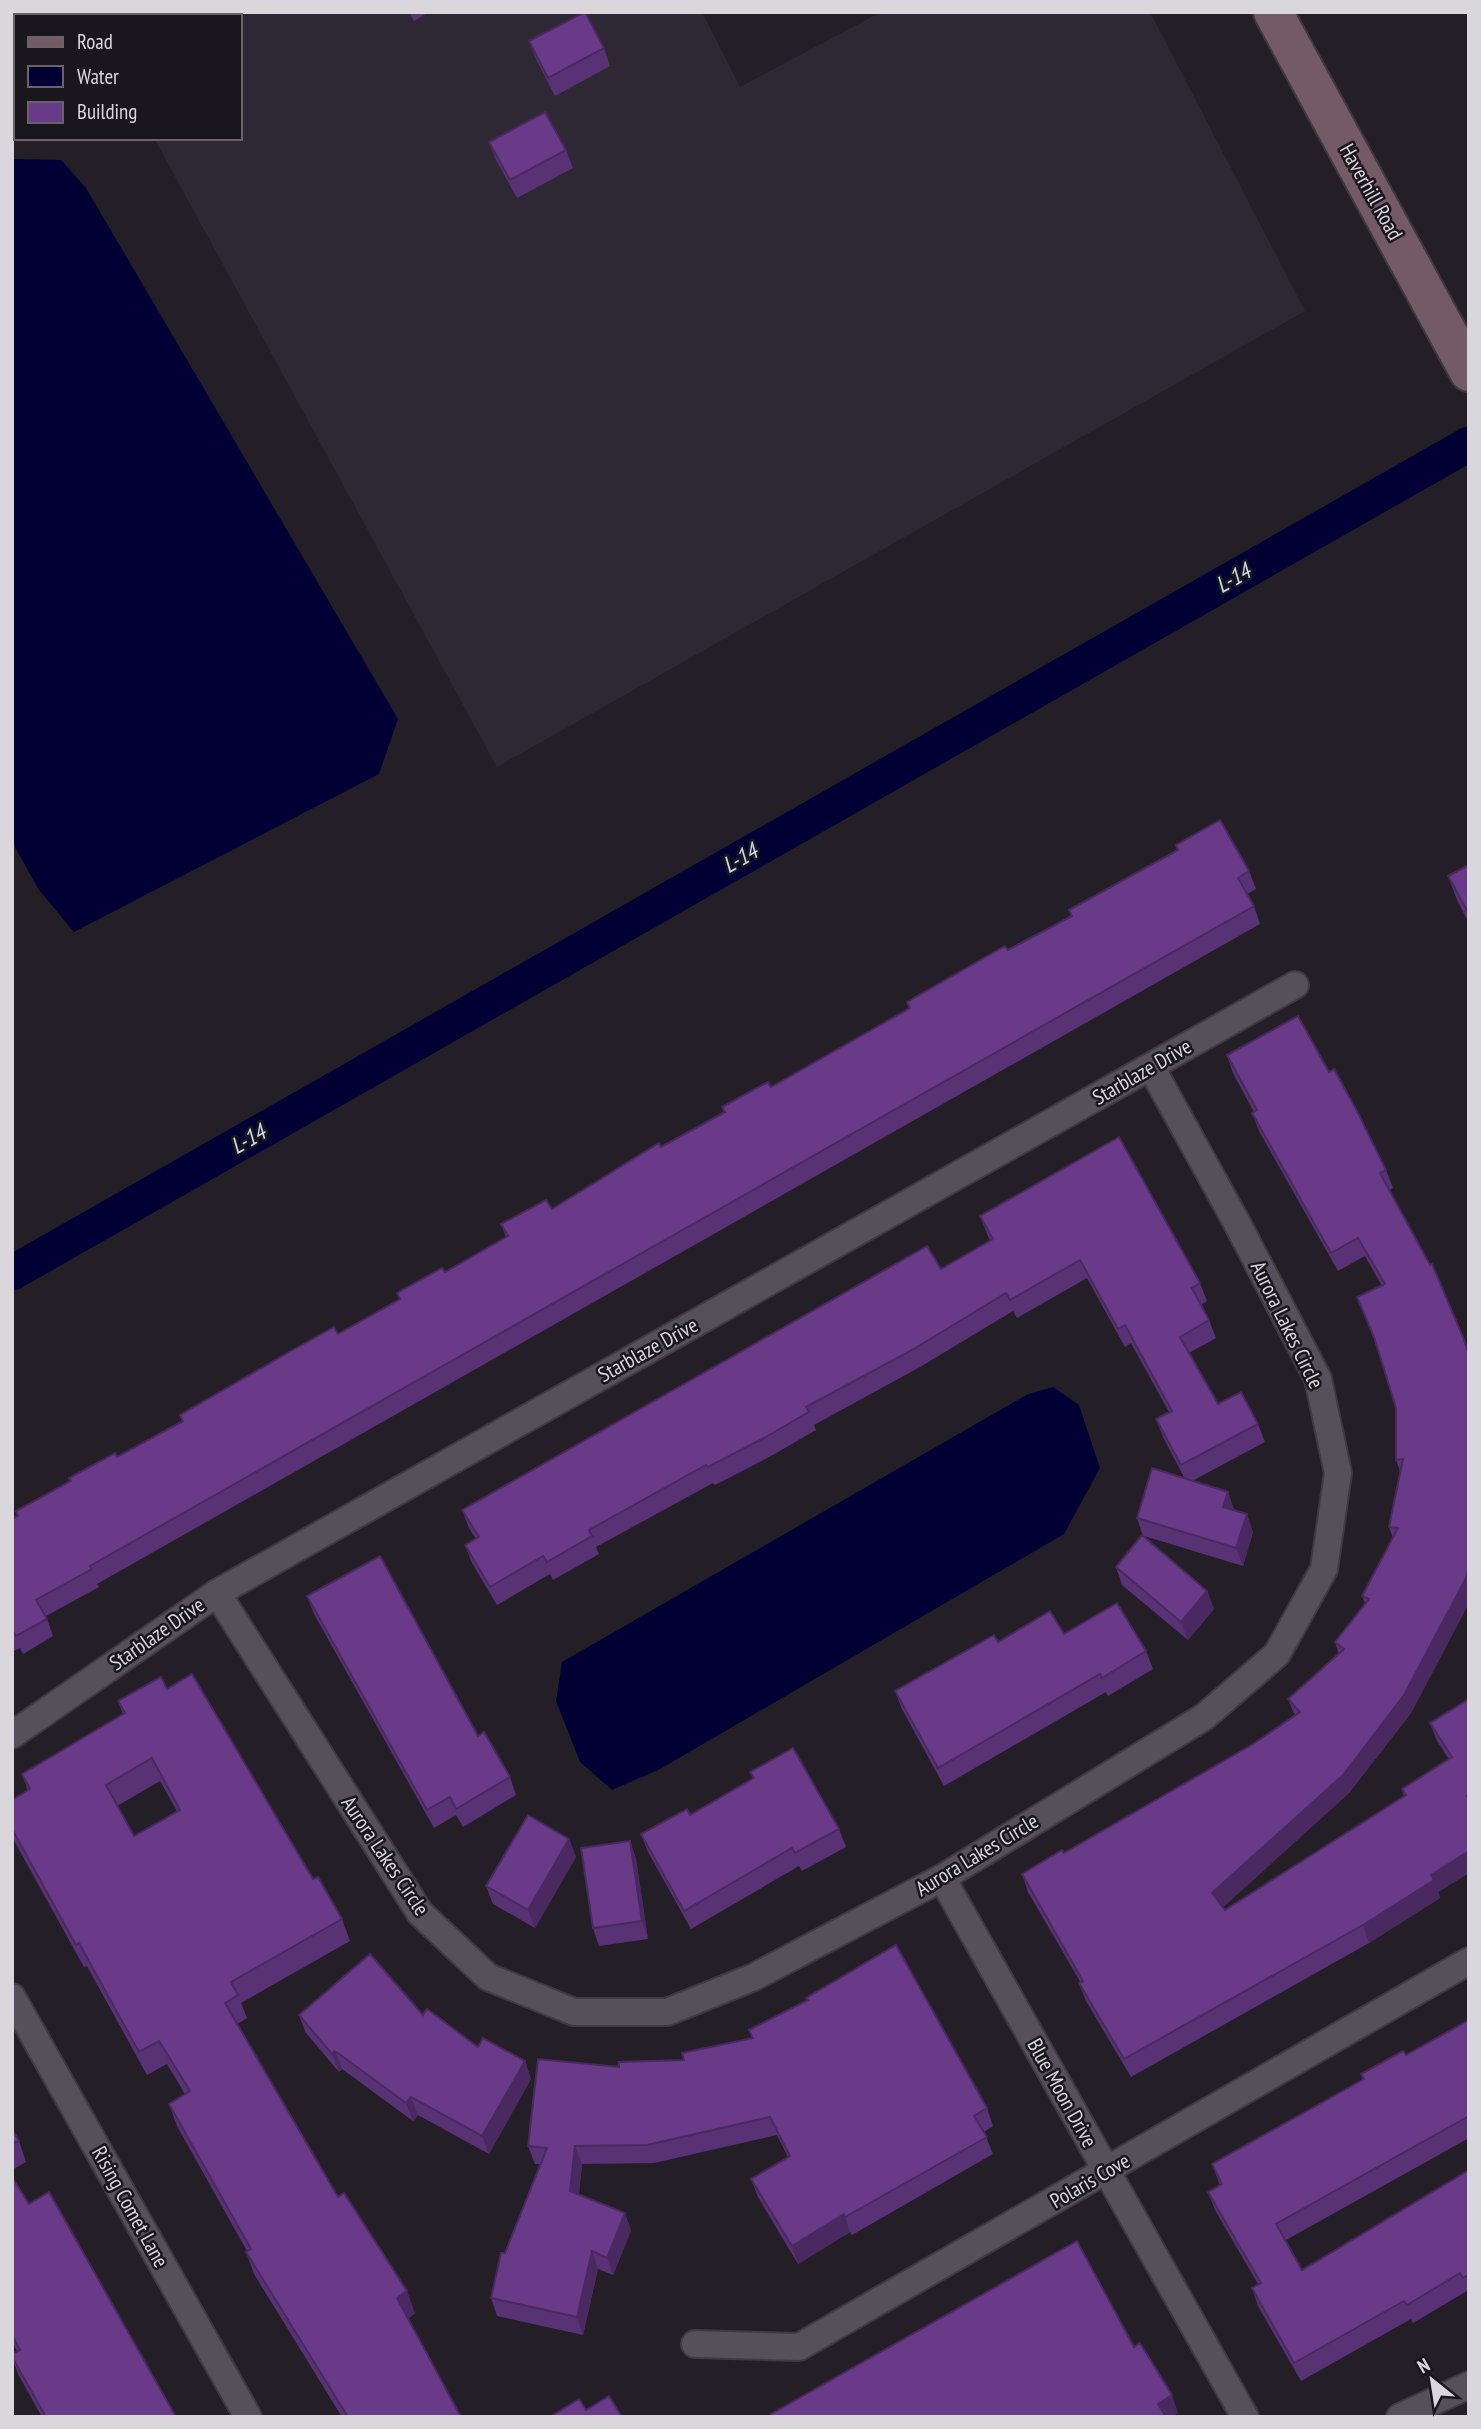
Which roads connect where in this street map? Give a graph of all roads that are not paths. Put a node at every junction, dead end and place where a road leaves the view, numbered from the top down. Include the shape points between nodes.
1 (1273, 12) edge
2 (1469, 372) edge
3 (1295, 985) dead end
4 (1151, 1067) junction
5 (217, 1593) junction
6 (12, 1735) edge
7 (942, 1878) junction
8 (1469, 1961) edge
9 (12, 1997) edge
10 (1107, 2172) junction
11 (695, 2344) dead end
12 (1465, 2395) edge
13 (248, 2417) edge
14 (1244, 2417) edge
15 (1400, 2417) edge

1 - 2 street, Haverhill Road
3 - 4 street, Starblaze Drive
4 - 5 street, Starblaze Drive
4 - 7 street, Aurora Lakes Circle via 1318,1379 1338,1474 1324,1569 1277,1654 1204,1717
5 - 6 street, Starblaze Drive
5 - 7 street, Aurora Lakes Circle via 420,1913 488,1977 574,2012 667,2011 754,1977
7 - 10 street, Blue Moon Drive
8 - 10 street, Polaris Cove
9 - 13 street, Rising Comet Lane
10 - 11 street, Polaris Cove via 799,2347
10 - 14 street, Blue Moon Drive
12 - 15 street

